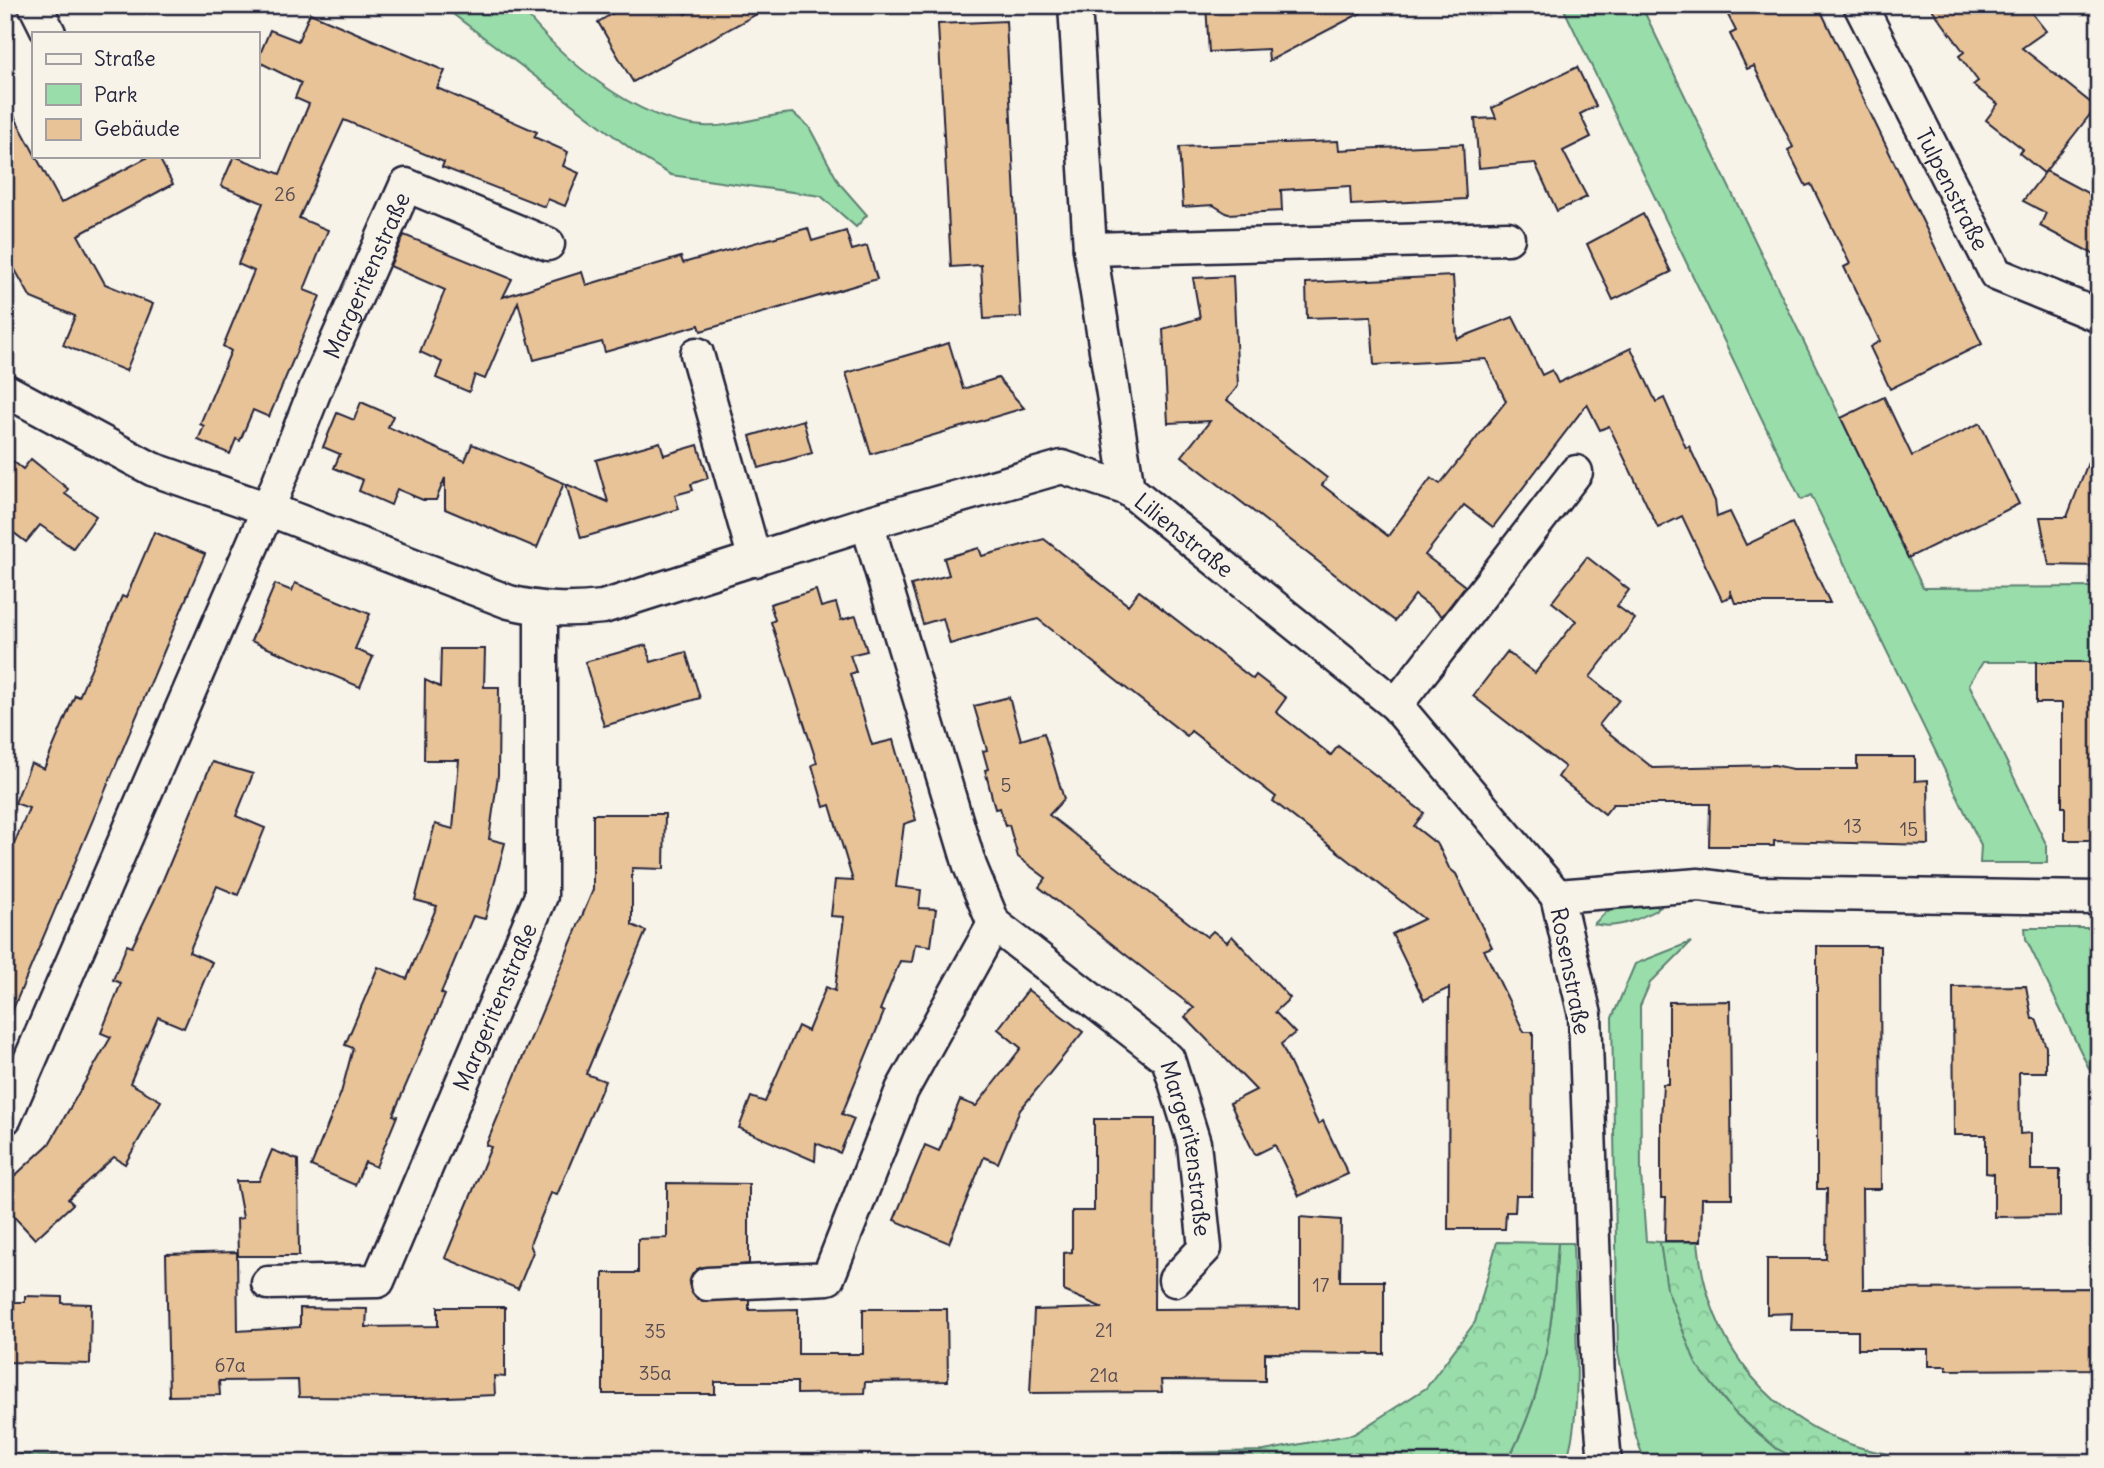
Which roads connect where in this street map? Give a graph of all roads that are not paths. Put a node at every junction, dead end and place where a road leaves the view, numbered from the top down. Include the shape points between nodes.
1 (35, 5) edge
2 (1075, 5) edge
3 (1860, 5) edge
4 (48, 32) edge
5 (1508, 238) dead end
6 (548, 244) dead end
7 (1090, 249) junction
8 (2099, 316) edge
9 (697, 354) dead end
10 (5, 390) edge
11 (1576, 472) dead end
12 (1128, 489) junction
13 (268, 509) junction
14 (867, 523) junction
15 (755, 560) junction
16 (541, 610) junction
17 (1396, 705) junction
18 (1557, 896) junction
19 (2099, 898) edge
20 (995, 924) junction
21 (5, 1118) edge
22 (1175, 1280) dead end
23 (268, 1283) dead end
24 (707, 1284) dead end
25 (1605, 1463) edge

1 - 4 street
2 - 7 street, Lilienstraße
3 - 8 street, Tulpenstraße via 1996,274
5 - 7 street
6 - 13 street, Margeritenstraße via 405,185
7 - 12 street, Lilienstraße
9 - 15 street
10 - 13 street via 152,468
11 - 17 street
12 - 14 street via 1062,467
12 - 17 street, Lilienstraße
13 - 16 street via 509,602
13 - 21 street, Margeritenstraße
14 - 15 street
14 - 20 street, Margeritenstraße via 970,866
15 - 16 street via 603,607
16 - 23 street, Margeritenstraße via 541,896 378,1281
17 - 18 street, Lilienstraße
18 - 19 street, Rosenstraße via 1699,885 1759,893
18 - 25 street, Rosenstraße via 1584,1014
20 - 22 street, Margeritenstraße via 1168,1059 1194,1143 1205,1248
20 - 24 street via 902,1090 828,1278

